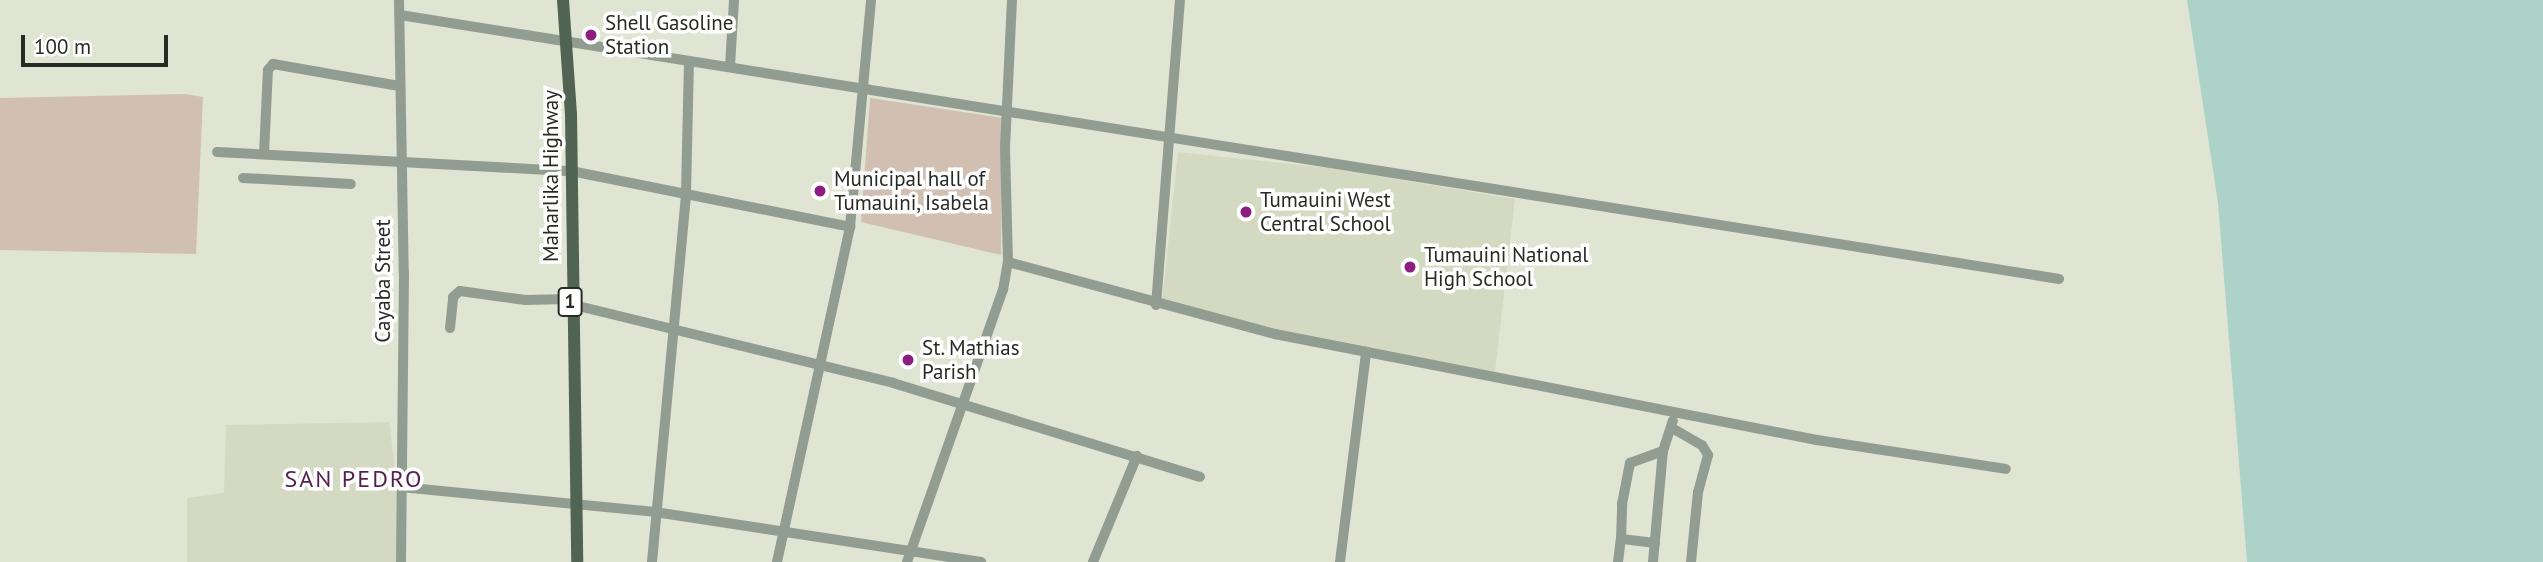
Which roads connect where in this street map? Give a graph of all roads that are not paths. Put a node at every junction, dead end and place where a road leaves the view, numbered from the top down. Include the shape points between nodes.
1 (399, 0) edge
2 (563, 0) edge
3 (734, 0) edge
4 (872, 0) edge
5 (1012, 0) edge
6 (1180, 0) edge
7 (400, 15) junction
8 (569, 42) junction
9 (689, 61) junction
10 (730, 66) junction
11 (399, 86) junction
12 (866, 89) junction
13 (1007, 110) junction
14 (1172, 138) junction
15 (217, 152) dead end
16 (264, 155) junction
17 (276, 156) junction
18 (400, 161) junction
19 (571, 171) junction
20 (243, 178) dead end
21 (274, 178) junction
22 (351, 184) dead end
23 (686, 193) junction
24 (850, 227) junction
25 (1007, 262) junction
26 (2059, 279) dead end
27 (570, 301) junction
28 (1156, 305) junction
29 (450, 328) dead end
30 (675, 330) junction
31 (1366, 352) junction
32 (819, 365) junction
33 (961, 406) junction
34 (1675, 412) junction
35 (1672, 428) junction
36 (1663, 451) junction
37 (1137, 456) junction
38 (2006, 469) dead end
39 (1200, 477) dead end
40 (401, 487) junction
41 (577, 505) junction
42 (655, 512) junction
43 (784, 529) junction
44 (1621, 539) junction
45 (1655, 543) junction
46 (912, 550) junction
47 (401, 562) edge
48 (577, 562) edge
49 (652, 562) edge
50 (777, 562) edge
51 (907, 562) edge
52 (981, 562) edge
53 (1093, 562) edge
54 (1340, 562) edge
55 (1618, 562) edge
56 (1653, 562) edge
57 (1691, 562) edge

1 - 7 street, Cayaba Street
2 - 8 main road, Maharlika Highway / 1
3 - 10 street
4 - 12 street
5 - 13 street
6 - 14 street
7 - 8 street
7 - 11 street, Cayaba Street
8 - 9 street
8 - 19 main road, Maharlika Highway / 1
9 - 10 street
9 - 23 street
10 - 12 street
11 - 16 street via 273,64 268,70
11 - 18 street, Cayaba Street
12 - 13 street
12 - 24 street
13 - 14 street
13 - 25 street
14 - 26 street
14 - 28 street
15 - 16 street
16 - 17 street
17 - 18 street
17 - 21 street
18 - 19 street
18 - 40 street, Cayaba Street
19 - 23 street
19 - 27 main road, Maharlika Highway / 1
20 - 21 street
21 - 22 street
23 - 24 street
23 - 30 street
24 - 32 street
25 - 28 street
25 - 33 street via 998,309
27 - 29 street via 460,291 453,297
27 - 30 street
27 - 41 main road, Maharlika Highway / 1
28 - 31 street
30 - 32 street
30 - 42 street
31 - 34 street
31 - 54 street
32 - 33 street
32 - 43 street
33 - 37 street
33 - 46 street
34 - 35 street
34 - 38 street
35 - 36 street
35 - 57 street via 1702,445 1708,455 1698,492
36 - 44 street via 1630,463
36 - 45 street
37 - 39 street
37 - 53 street
40 - 41 street
40 - 47 street, Cayaba Street
41 - 42 street
41 - 48 main road, Maharlika Highway / 1
42 - 43 street
42 - 49 street
43 - 46 street
43 - 50 street
44 - 45 street
44 - 55 street
45 - 56 street
46 - 51 street
46 - 52 street

